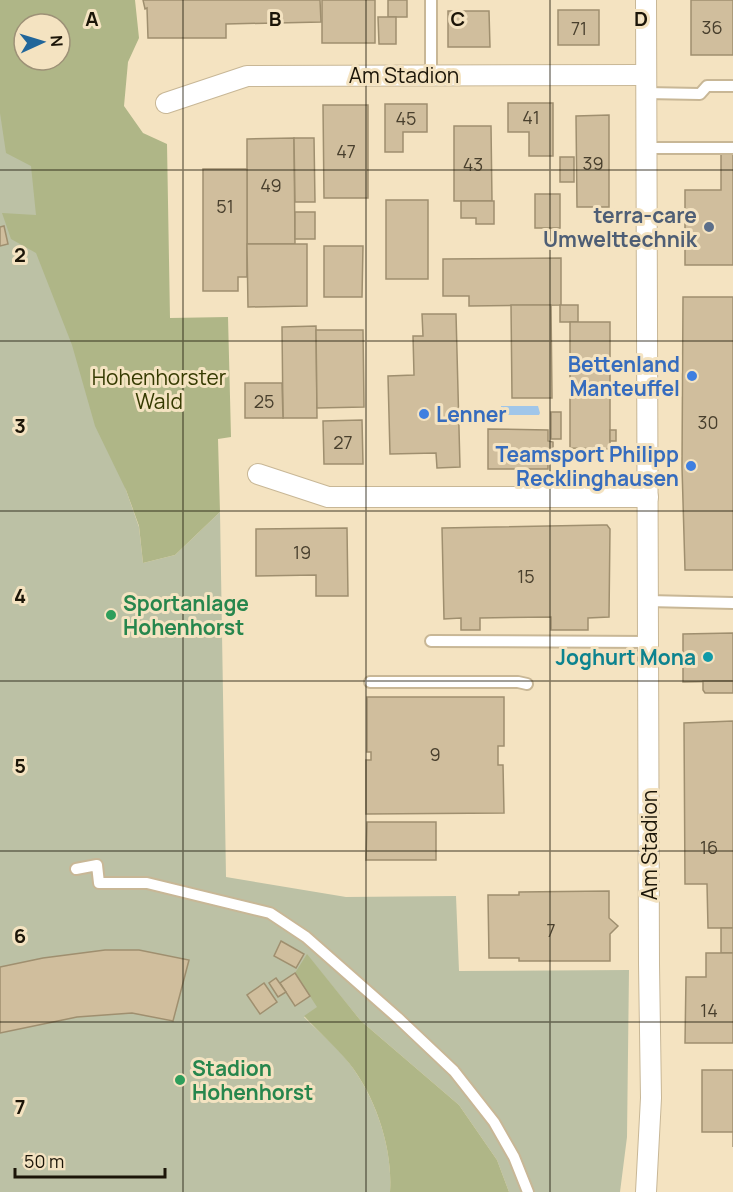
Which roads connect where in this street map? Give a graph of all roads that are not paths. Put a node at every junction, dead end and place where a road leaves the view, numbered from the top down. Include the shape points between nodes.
1 (431, 0) edge
2 (646, 0) edge
3 (431, 75) junction
4 (646, 84) junction
5 (733, 86) edge
6 (166, 103) dead end
7 (646, 148) junction
8 (733, 148) edge
9 (258, 474) dead end
10 (648, 497) junction
11 (648, 601) junction
12 (733, 603) edge
13 (431, 641) dead end
14 (649, 642) junction
15 (369, 682) dead end
16 (527, 684) dead end
17 (76, 869) dead end
18 (528, 1192) edge
19 (646, 1192) edge

1 - 3 lane
2 - 4 street, Am Stadion
3 - 4 street, Am Stadion
3 - 6 street, Am Stadion via 248,76
4 - 5 lane via 700,94 707,86
4 - 7 street, Am Stadion
7 - 8 lane
7 - 10 street, Am Stadion
9 - 10 street via 328,497
10 - 11 street, Am Stadion
11 - 12 lane
11 - 14 street, Am Stadion
13 - 14 lane
14 - 19 street, Am Stadion via 651,1098
15 - 16 lane
17 - 18 lane via 97,865 99,883 147,883 270,913 306,938 454,1071 494,1122

